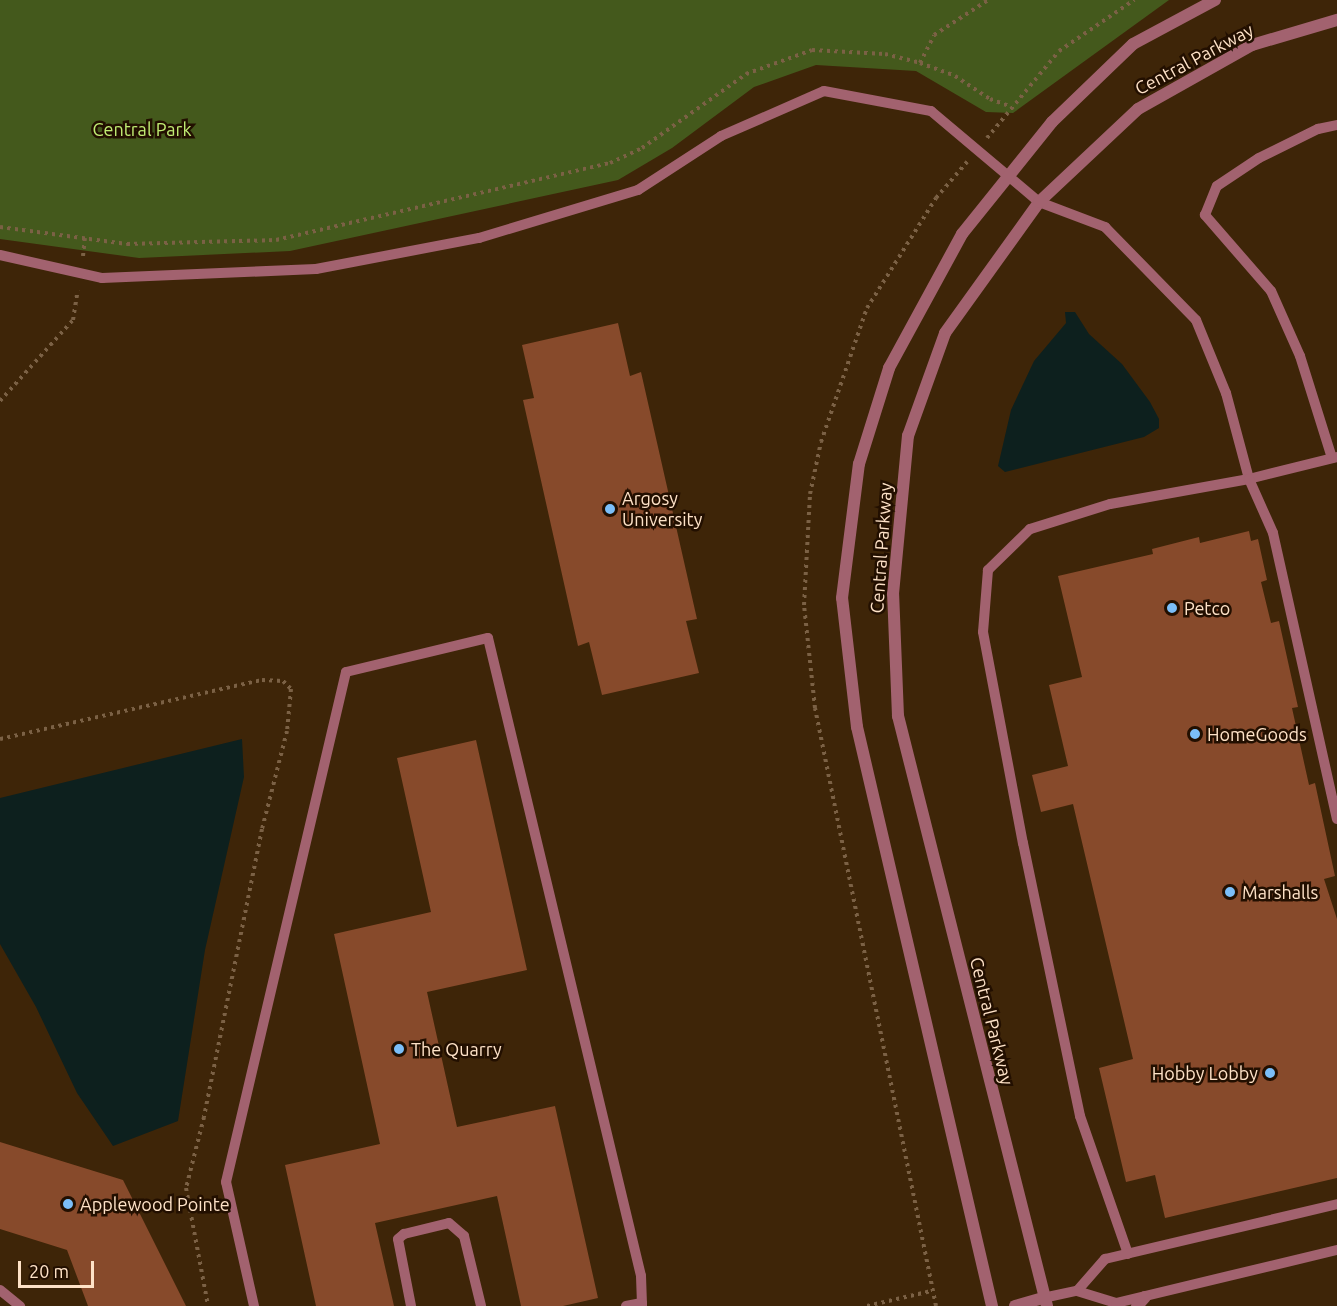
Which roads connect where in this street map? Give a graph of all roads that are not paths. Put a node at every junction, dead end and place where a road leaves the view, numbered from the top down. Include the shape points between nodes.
1 (1215, 0) edge
2 (1337, 20) edge
3 (1337, 125) edge
4 (1008, 177) junction
5 (1039, 202) junction
6 (0, 255) edge
7 (1335, 458) edge
8 (1249, 479) junction
9 (1337, 819) edge
10 (1337, 1204) edge
11 (1337, 1250) edge
12 (1128, 1254) junction
13 (0, 1290) edge
14 (1077, 1291) junction
15 (1141, 1301) edge
16 (1045, 1302) edge
17 (642, 1304) edge
18 (20, 1306) edge
19 (254, 1306) edge
20 (411, 1306) edge
21 (481, 1306) edge
22 (626, 1306) edge
23 (992, 1306) edge
24 (1015, 1306) edge

1 - 4 street, Central Parkway via 1133,44 1052,122
2 - 5 street, Central Parkway via 1252,45 1138,109
3 - 7 lane via 1318,129 1259,158 1216,186 1205,215 1271,291 1300,356
4 - 5 lane
4 - 6 lane via 931,111 824,91 721,136 638,189 479,238 316,269 102,278
4 - 23 street, Central Parkway via 962,234 889,368 859,464 842,598 857,727
5 - 8 lane via 1105,227 1196,320 1226,393
5 - 16 street, Central Parkway via 945,333 909,436 893,594 898,716
7 - 8 lane
8 - 9 lane via 1274,533
8 - 12 lane via 1110,504 1030,529 988,570 983,632 1023,843 1080,1116
10 - 12 lane
11 - 15 lane
12 - 14 lane via 1105,1259
13 - 18 lane
14 - 15 lane via 1116,1303
14 - 16 lane
16 - 24 street
17 - 19 lane via 641,1275 488,638 346,672 226,1182
17 - 22 lane
20 - 21 lane via 398,1239 449,1223 464,1236

